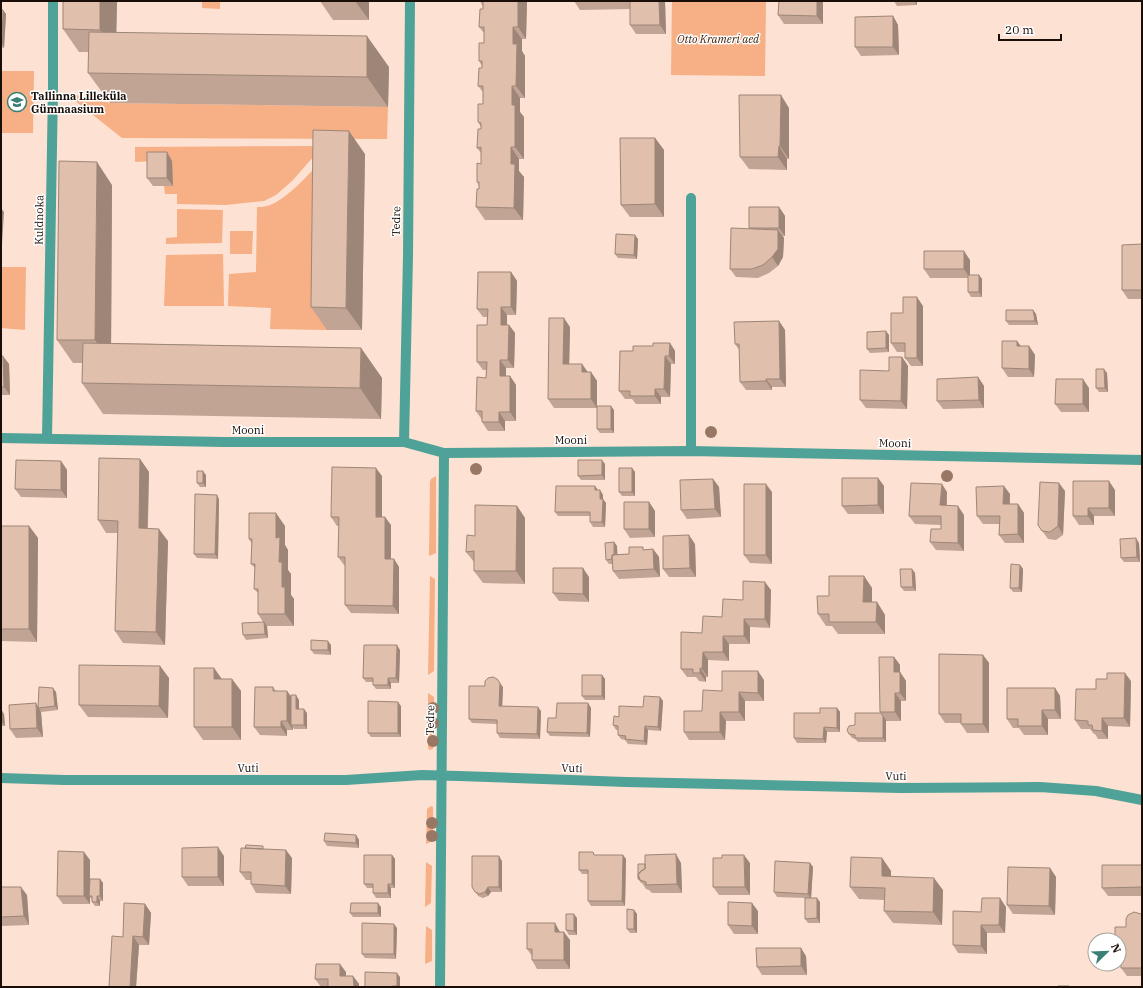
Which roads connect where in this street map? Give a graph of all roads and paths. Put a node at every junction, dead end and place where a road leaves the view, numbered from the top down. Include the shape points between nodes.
1 (53, 1) edge
2 (410, 1) edge
3 (691, 198) dead end
4 (1, 438) edge
5 (47, 439) junction
6 (404, 442) junction
7 (692, 451) junction
8 (444, 453) junction
9 (1142, 460) edge
10 (441, 776) junction
11 (1, 778) edge
12 (1142, 800) edge
13 (440, 987) edge

1 - 5 street, Kuldnoka
2 - 6 street, Tedre
3 - 7 street
4 - 5 street, Mooni
5 - 6 street, Mooni
6 - 8 street, Mooni
7 - 8 street, Mooni
7 - 9 street, Mooni
8 - 10 street, Tedre
10 - 11 street, Vuti via 331,780
10 - 12 street, Vuti via 901,788 1040,787 1096,791
10 - 13 street, Tedre

